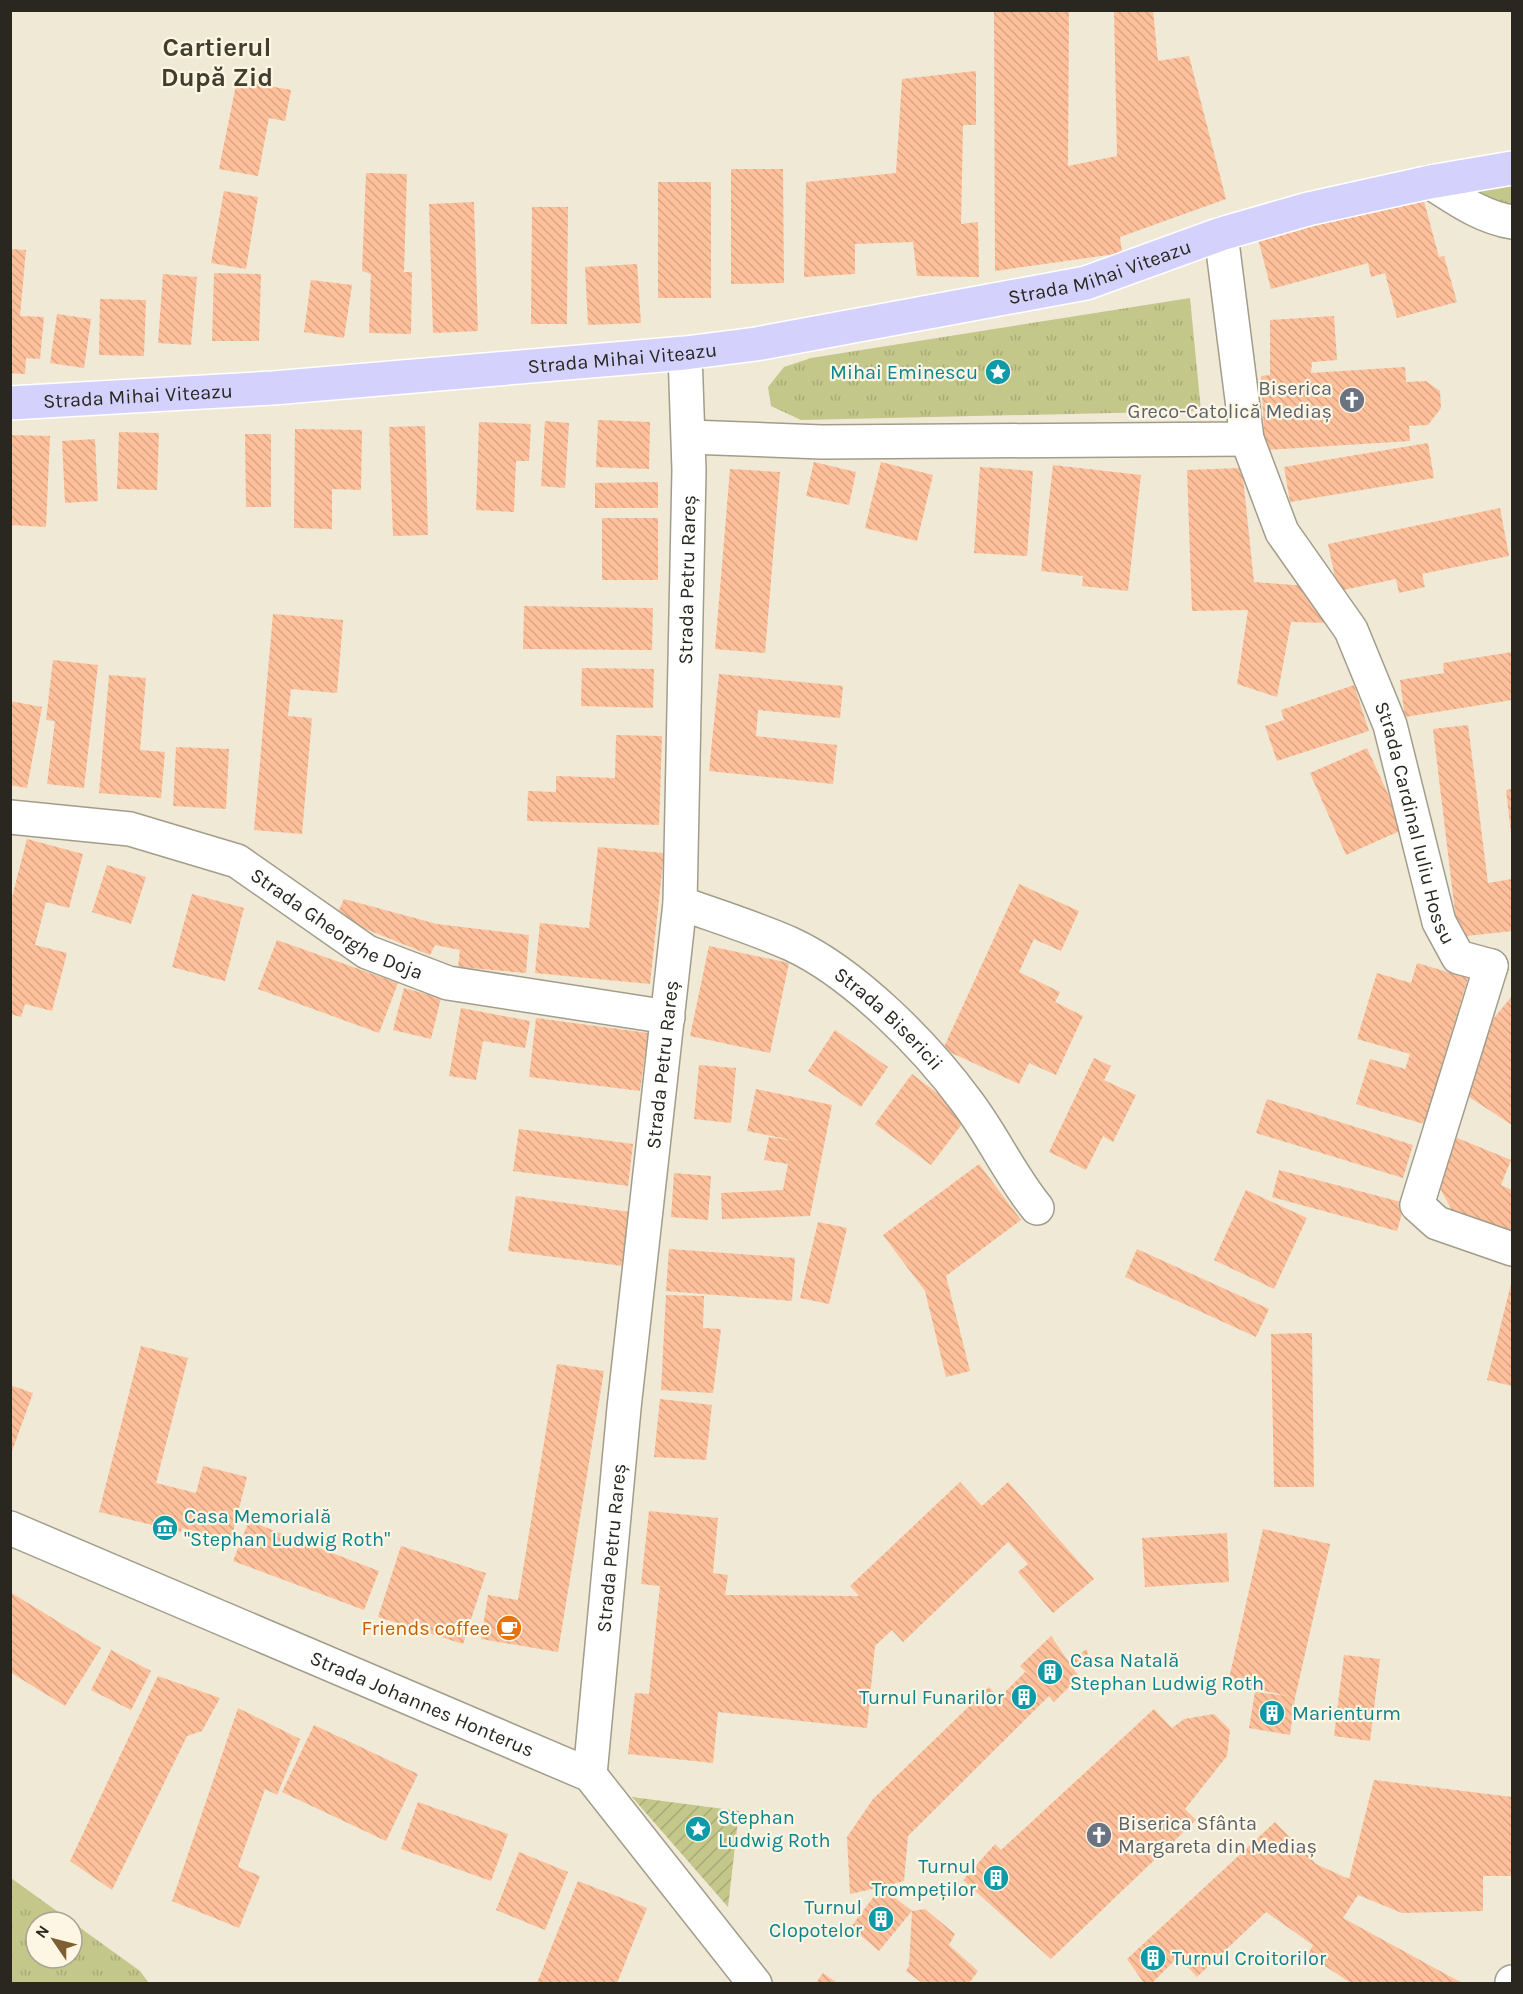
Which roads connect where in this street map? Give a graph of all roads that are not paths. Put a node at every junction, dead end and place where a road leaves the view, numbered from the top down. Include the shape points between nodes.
1 (1512, 168) edge
2 (1430, 182) junction
3 (1512, 222) edge
4 (1221, 234) junction
5 (685, 353) junction
6 (10, 403) edge
7 (689, 437) junction
8 (1247, 439) junction
9 (10, 816) edge
10 (680, 903) junction
11 (1502, 963) edge
12 (668, 1017) junction
13 (1037, 1208) dead end
14 (1512, 1249) edge
15 (10, 1528) edge
16 (590, 1775) junction
17 (755, 1983) edge

1 - 2 main road, Strada Mihai Viteazu
2 - 3 street via 1470,208
2 - 4 main road, Strada Mihai Viteazu via 1308,208
4 - 5 main road, Strada Mihai Viteazu via 1086,283 822,333
4 - 8 street
5 - 6 main road, Strada Mihai Viteazu via 273,388
5 - 7 street, Strada Petru Rareș
7 - 8 street via 822,442
7 - 10 street, Strada Petru Rareș
8 - 11 street, Strada Cardinal Iuliu Hossu via 1282,532 1351,630 1390,726 1439,922 1458,957
9 - 12 street, Strada Gheorghe Doja via 130,829 237,861 367,952 448,983
10 - 12 street, Strada Petru Rareș
10 - 13 street, Strada Bisericii via 792,945 855,984 923,1049 968,1102 1017,1184
11 - 14 street, Strada Cardinal Iuliu Hossu via 1417,1205 1437,1223
12 - 16 street, Strada Petru Rareș via 624,1408
15 - 16 street, Strada Johannes Honterus
16 - 17 street, Strada Johannes Honterus

